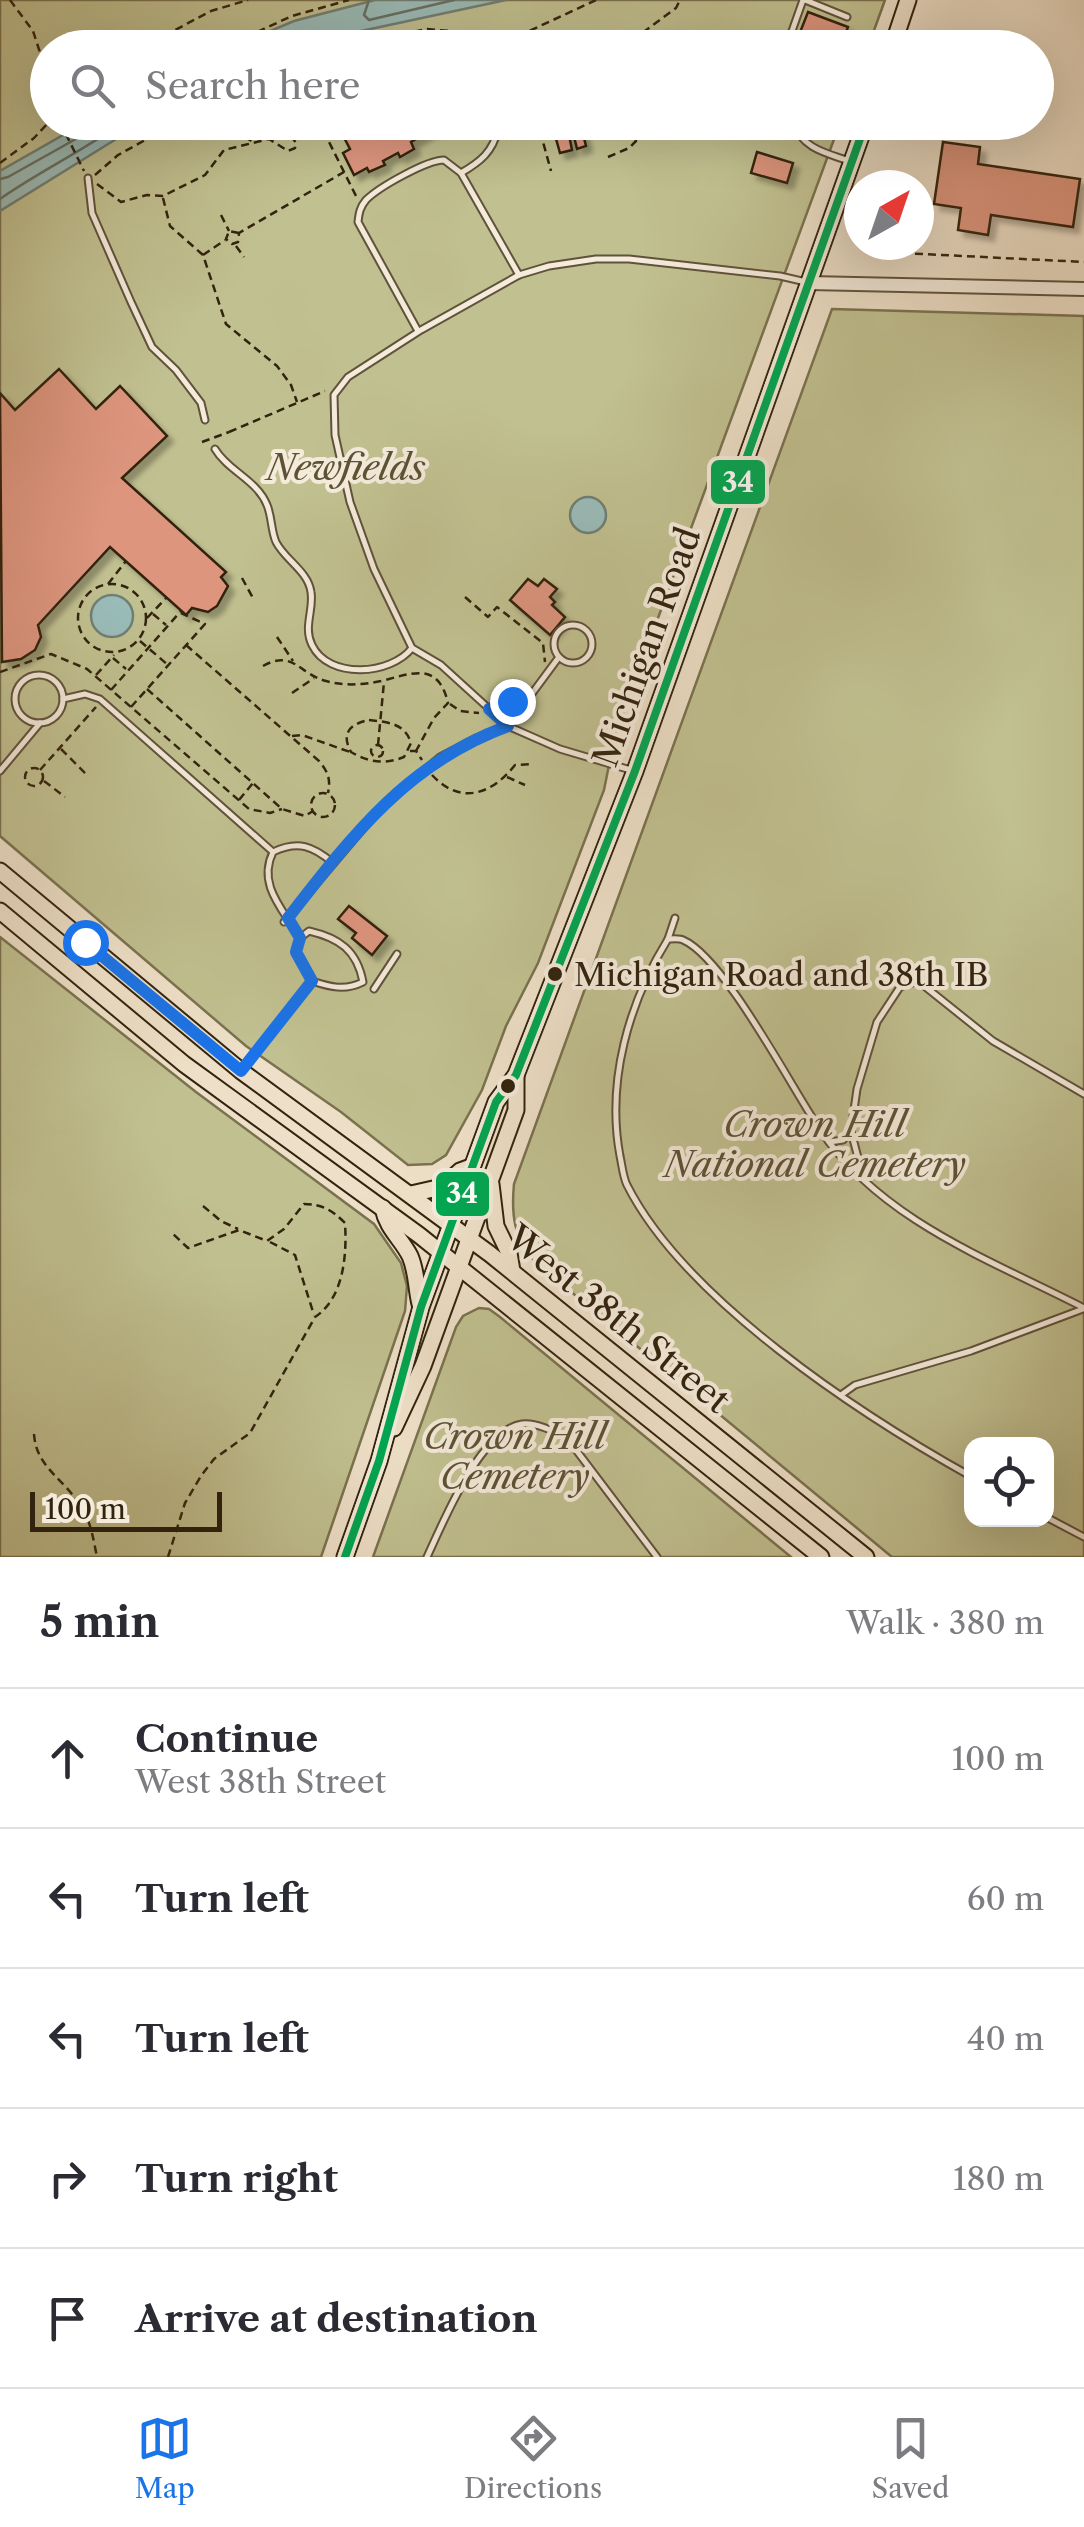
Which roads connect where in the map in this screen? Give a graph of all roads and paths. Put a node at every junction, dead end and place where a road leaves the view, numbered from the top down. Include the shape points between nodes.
1 (10, 0) edge
2 (248, 0) edge
3 (349, 0) edge
4 (596, 0) edge
5 (680, 0) edge
6 (804, 0) edge
7 (908, 0) edge
8 (818, 2) edge
9 (847, 18) dead end
10 (32, 30) edge
11 (175, 30) edge
12 (261, 30) edge
13 (531, 30) edge
14 (646, 30) edge
15 (793, 30) edge
16 (898, 30) edge
17 (31, 140) edge
18 (69, 140) edge
19 (144, 140) edge
20 (250, 140) edge
21 (266, 140) edge
22 (270, 140) edge
23 (294, 140) edge
24 (329, 140) edge
25 (502, 140) edge
26 (543, 140) edge
27 (636, 140) edge
28 (802, 140) edge
29 (860, 140) edge
30 (495, 142) joint
31 (256, 144) junction
32 (608, 157) dead end
33 (852, 162) junction
34 (0, 163) edge
35 (84, 170) dead end
36 (551, 171) dead end
37 (344, 172) junction
38 (461, 174) junction
39 (88, 178) junction
40 (163, 196) junction
41 (362, 205) junction
42 (221, 215) dead end
43 (229, 231) junction
44 (239, 233) junction
45 (226, 239) junction
46 (234, 243) junction
47 (204, 255) junction
48 (934, 255) edge
49 (244, 257) dead end
50 (1084, 262) edge
51 (519, 275) junction
52 (809, 284) junction
53 (1084, 289) edge
54 (419, 332) junction
55 (348, 377) junction
56 (297, 402) junction
57 (205, 420) dead end
58 (202, 442) dead end
59 (215, 449) dead end
60 (126, 561) dead end
61 (242, 578) dead end
62 (108, 584) junction
63 (166, 597) dead end
64 (465, 597) dead end
65 (254, 600) dead end
66 (152, 613) junction
67 (146, 619) junction
68 (167, 627) junction
69 (277, 637) dead end
70 (138, 640) junction
71 (186, 645) junction
72 (148, 648) junction
73 (412, 648) junction
74 (116, 652) junction
75 (112, 657) junction
76 (559, 657) junction
77 (294, 661) junction
78 (168, 666) junction
79 (262, 666) dead end
80 (542, 670) dead end
81 (128, 671) junction
82 (95, 676) dead end
83 (315, 678) junction
84 (384, 680) junction
85 (147, 689) junction
86 (292, 693) dead end
87 (521, 696) dead end
88 (63, 700) junction
89 (102, 701) junction
90 (448, 703) junction
91 (132, 707) dead end
92 (489, 709) junction
93 (381, 721) junction
94 (40, 723) junction
95 (508, 726) junction
96 (290, 736) junction
97 (378, 745) junction
98 (60, 748) junction
99 (408, 751) junction
100 (416, 751) junction
101 (351, 752) junction
102 (377, 760) junction
103 (532, 764) dead end
104 (427, 768) junction
105 (40, 770) junction
106 (0, 771) edge
107 (635, 771) junction
108 (86, 774) dead end
109 (506, 777) junction
110 (43, 780) junction
111 (253, 782) junction
112 (525, 785) dead end
113 (328, 793) junction
114 (66, 797) dead end
115 (238, 801) dead end
116 (313, 811) junction
117 (273, 852) junction
118 (333, 863) junction
119 (0, 871) edge
120 (0, 911) edge
121 (676, 918) dead end
122 (286, 920) junction
123 (300, 938) junction
124 (668, 938) junction
125 (397, 954) dead end
126 (312, 981) junction
127 (374, 989) dead end
128 (241, 1071) junction
129 (516, 1075) junction
130 (1084, 1094) edge
131 (851, 1131) junction
132 (829, 1142) junction
133 (471, 1167) junction
134 (864, 1178) junction
135 (490, 1180) junction
136 (412, 1194) junction
137 (203, 1206) dead end
138 (382, 1208) junction
139 (239, 1230) junction
140 (172, 1233) dead end
141 (469, 1238) junction
142 (445, 1239) junction
143 (268, 1241) junction
144 (461, 1261) junction
145 (512, 1272) junction
146 (420, 1306) junction
147 (314, 1317) junction
148 (842, 1395) junction
149 (34, 1434) dead end
150 (379, 1460) junction
151 (964, 1473) edge
152 (1054, 1521) edge
153 (1084, 1537) edge
154 (98, 1557) edge
155 (168, 1557) edge
156 (345, 1557) edge
157 (427, 1557) edge
158 (657, 1557) edge
159 (821, 1557) edge
160 (866, 1557) edge

1 - 10 path
2 - 11 path
3 - 12 path
4 - 13 path
5 - 14 path
6 - 8 lane
6 - 15 lane
7 - 16 main road
8 - 9 lane
17 - 34 path
18 - 35 path
19 - 39 path
20 - 31 path
21 - 31 path
22 - 23 path via 288,151
24 - 37 path
25 - 30 path
26 - 36 path
27 - 32 path
28 - 33 lane
29 - 33 main road, Michigan Road
30 - 38 lane
31 - 40 path via 224,150 205,175
33 - 52 main road, Michigan Road
37 - 41 path
37 - 44 path
38 - 41 lane via 436,160
38 - 51 lane
39 - 40 path via 121,202
39 - 57 lane via 92,213 136,313 161,359 201,403
40 - 47 path via 170,226
41 - 54 lane via 361,231
42 - 43 path
43 - 44 path
43 - 45 path
44 - 46 path
45 - 46 path
45 - 47 path
46 - 49 path
47 - 56 path via 226,324 277,366
48 - 50 path
51 - 52 lane via 629,259
51 - 54 lane
52 - 53 street
52 - 107 main road, Michigan Road
54 - 55 lane
55 - 56 path
55 - 73 lane via 334,395 340,467 374,569
56 - 58 path, bridge
59 - 73 lane via 256,488 276,543 305,577 312,594 308,633 323,659 372,670
60 - 62 path
61 - 65 path
62 - 67 path via 133,591
62 - 74 path via 84,598 79,625 94,648
63 - 66 path
64 - 80 path via 488,617 497,607 543,643
66 - 67 path
66 - 68 path
67 - 70 path
68 - 71 path via 180,612 205,624
68 - 72 path
69 - 77 path
70 - 72 path
70 - 74 path
71 - 78 path
71 - 96 path
72 - 78 path
72 - 81 path
73 - 92 lane via 442,665
74 - 75 path
75 - 81 path
75 - 82 path
76 - 76 lane via 571,663 588,656 586,630 562,628 554,639
76 - 95 lane
77 - 79 path
77 - 83 path
78 - 85 path
81 - 89 path
83 - 84 path via 353,685
83 - 86 path
84 - 90 path via 421,671 443,687
84 - 93 path
85 - 91 path
85 - 111 path
87 - 92 path
88 - 89 lane via 85,694
88 - 94 lane via 56,716
88 - 94 lane via 52,679 24,680 16,694 18,710
89 - 98 path
89 - 117 lane
90 - 92 path via 470,714
90 - 100 path
92 - 95 lane
93 - 97 path
93 - 99 path via 409,736
93 - 101 path via 348,729
94 - 106 lane
95 - 104 lane
95 - 107 lane
96 - 101 path
96 - 113 path via 327,771
97 - 102 path via 383,753
97 - 102 path via 370,751
98 - 105 path
98 - 108 path
99 - 100 path
99 - 102 path via 398,760
100 - 104 path
101 - 102 path
103 - 109 path via 514,765
104 - 109 path via 441,784 468,794 488,791
104 - 118 lane via 383,805
105 - 110 path
105 - 110 path via 28,770 25,779 35,786
107 - 129 main road, Michigan Road
109 - 112 path
110 - 114 path
111 - 115 path
111 - 116 path via 291,814
113 - 116 path via 313,798
113 - 116 path via 332,813
117 - 118 lane via 310,846
117 - 122 lane via 268,886
118 - 122 lane
119 - 128 main road, West 38th Street
120 - 138 main road, West 38th Street via 184,1064
121 - 124 lane
122 - 123 lane
123 - 126 lane via 296,952
123 - 126 lane via 309,931 328,935 345,944 360,965 362,982 352,988
124 - 132 lane via 682,938 702,954 734,992
124 - 148 lane via 632,1015 616,1085 626,1183 659,1234 714,1294
125 - 127 lane
126 - 128 lane
128 - 136 main road, West 38th Street
129 - 133 main road, Michigan Road via 496,1102
129 - 135 main road, Michigan Road via 516,1110
130 - 131 lane via 992,1041 918,981 900,987 878,1022
131 - 132 lane
131 - 134 lane
132 - 134 lane
133 - 136 main road via 442,1187
133 - 142 main road, Michigan Road
134 - 148 lane via 943,1239 1084,1308
135 - 141 main road, Michigan Road
135 - 145 main road
136 - 142 main road, West 38th Street
137 - 139 path
138 - 142 main road, West 38th Street
138 - 146 main road via 387,1228 412,1262
139 - 140 path via 188,1248
139 - 143 path
141 - 142 main road, West 38th Street
141 - 144 main road, Michigan Road
141 - 145 main road, West 38th Street
142 - 144 main road, West 38th Street
142 - 146 main road, Michigan Road
143 - 147 path via 295,1254
143 - 147 path via 304,1204 333,1210 345,1223 339,1285
144 - 150 main road, Michigan Road
144 - 159 main road, West 38th Street
145 - 160 main road, West 38th Street
146 - 150 main road, Michigan Road
147 - 155 path via 250,1433 200,1476
148 - 151 lane
149 - 154 path via 35,1452 81,1506
150 - 156 main road
152 - 153 lane
157 - 158 lane via 478,1459 497,1437 522,1424 567,1438

